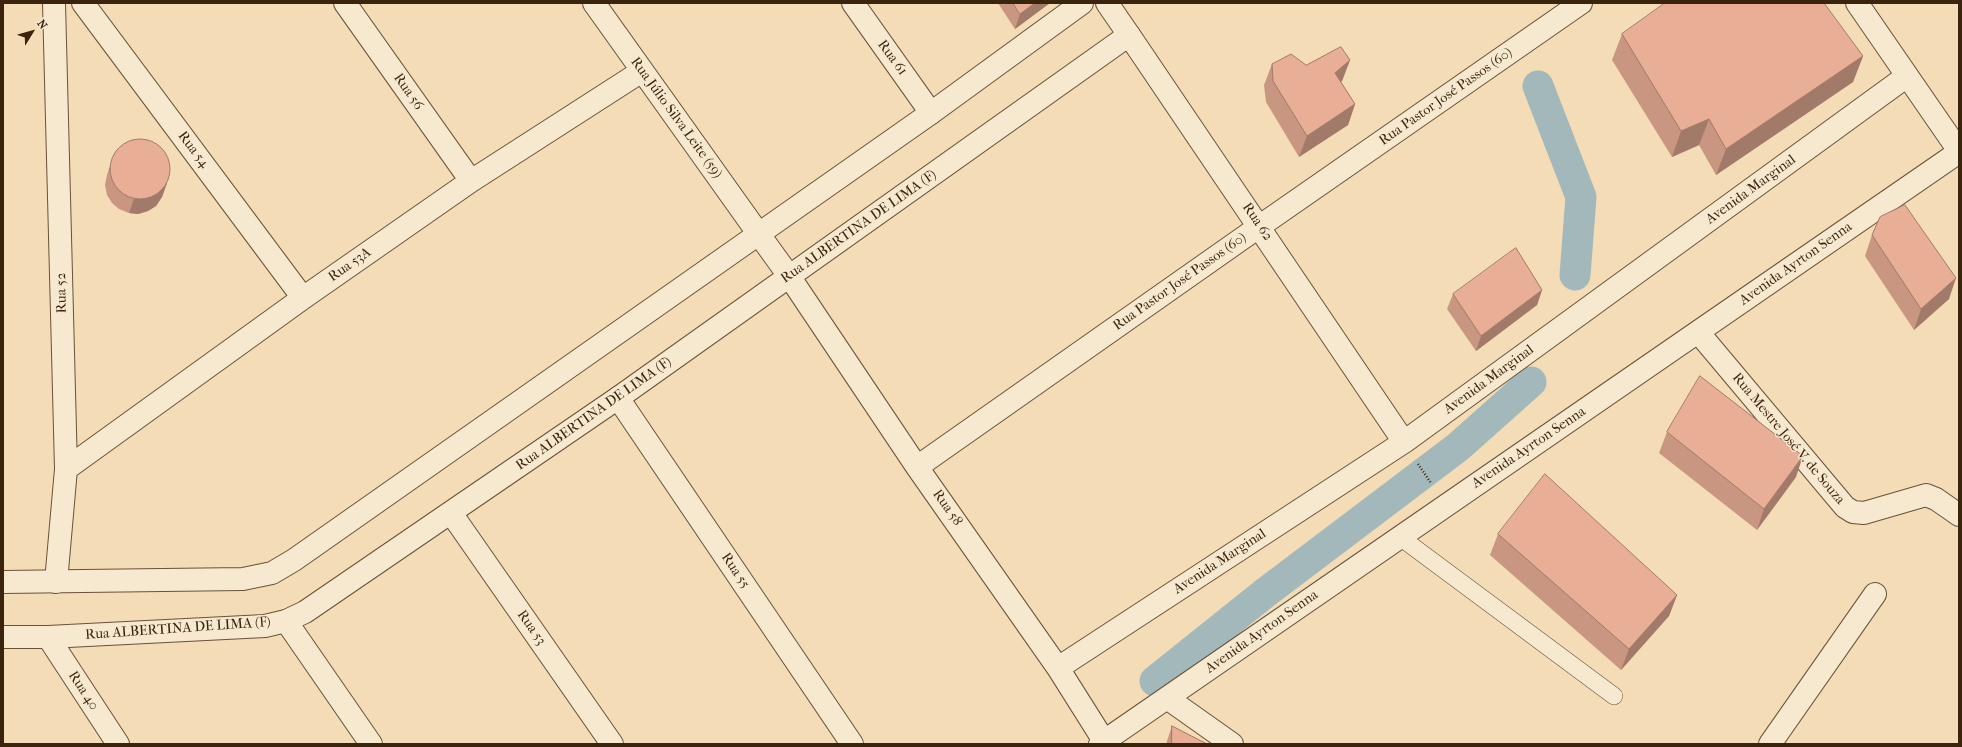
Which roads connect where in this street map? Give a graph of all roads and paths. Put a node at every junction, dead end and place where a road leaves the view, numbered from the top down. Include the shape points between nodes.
1 (54, 3) edge
2 (83, 3) edge
3 (345, 3) edge
4 (594, 3) edge
5 (853, 3) edge
6 (1082, 3) edge
7 (1107, 3) edge
8 (1582, 3) edge
9 (1857, 3) edge
10 (1129, 36) junction
11 (642, 71) junction
12 (1907, 76) junction
13 (931, 113) junction
14 (1959, 151) edge
15 (470, 181) junction
16 (1260, 226) junction
17 (758, 233) junction
18 (789, 276) junction
19 (303, 298) junction
20 (1698, 332) junction
21 (618, 398) junction
22 (1410, 450) junction
23 (918, 467) junction
24 (66, 469) junction
25 (1434, 489) dead end
26 (451, 513) junction
27 (1959, 515) edge
28 (1400, 537) junction
29 (3, 582) edge
30 (56, 582) junction
31 (1875, 594) dead end
32 (286, 621) junction
33 (48, 637) junction
34 (3, 638) edge
35 (1058, 668) junction
36 (1614, 696) dead end
37 (1168, 698) junction
38 (1102, 742) edge
39 (118, 744) edge
40 (371, 744) edge
41 (612, 744) edge
42 (852, 744) edge
43 (1232, 744) edge
44 (1770, 744) edge

1 - 24 street, Rua 52
2 - 19 street, Rua 54
3 - 15 street, Rua 56
4 - 11 street, Rua Júlio Silva Leite (59)
5 - 13 street, Rua 61
6 - 13 street
7 - 10 street, Rua 62
8 - 16 street, Rua Pastor José Passos (60)
9 - 12 street
10 - 16 street, Rua 62
10 - 18 street, Rua ALBERTINA DE LIMA (F)
11 - 15 street, Rua 53A
11 - 17 street, Rua Júlio Silva Leite (59)
12 - 14 street
12 - 22 street, Avenida Marginal
13 - 17 street
14 - 20 street, Avenida Ayrton Senna
15 - 19 street, Rua 53A
16 - 22 street, Rua 62
16 - 23 street, Rua Pastor José Passos (60)
17 - 18 street, Rua Júlio Silva Leite (59)
17 - 30 street via 272,573 243,579
18 - 21 street, Rua ALBERTINA DE LIMA (F)
18 - 23 street, Rua 58
19 - 24 street, Rua 53A
20 - 27 street, Rua Mestre José V. de Souza via 1845,507 1853,512 1864,512 1926,495
20 - 28 street, Avenida Ayrton Senna
21 - 26 street, Rua ALBERTINA DE LIMA (F)
21 - 42 street, Rua 55
22 - 25 path
22 - 35 street, Avenida Marginal
23 - 35 street, Rua 58
24 - 30 street, Rua 52
26 - 32 street, Rua ALBERTINA DE LIMA (F) via 305,612
26 - 41 street, Rua 53
28 - 36 lane
28 - 37 street, Avenida Ayrton Senna
29 - 30 street
31 - 44 street
32 - 33 street, Rua ALBERTINA DE LIMA (F) via 265,626
32 - 40 street
33 - 34 street, Rua ALBERTINA DE LIMA (F)
33 - 39 street, Rua 40
35 - 38 street, Rua 58
37 - 38 street, Avenida Ayrton Senna
37 - 43 street

